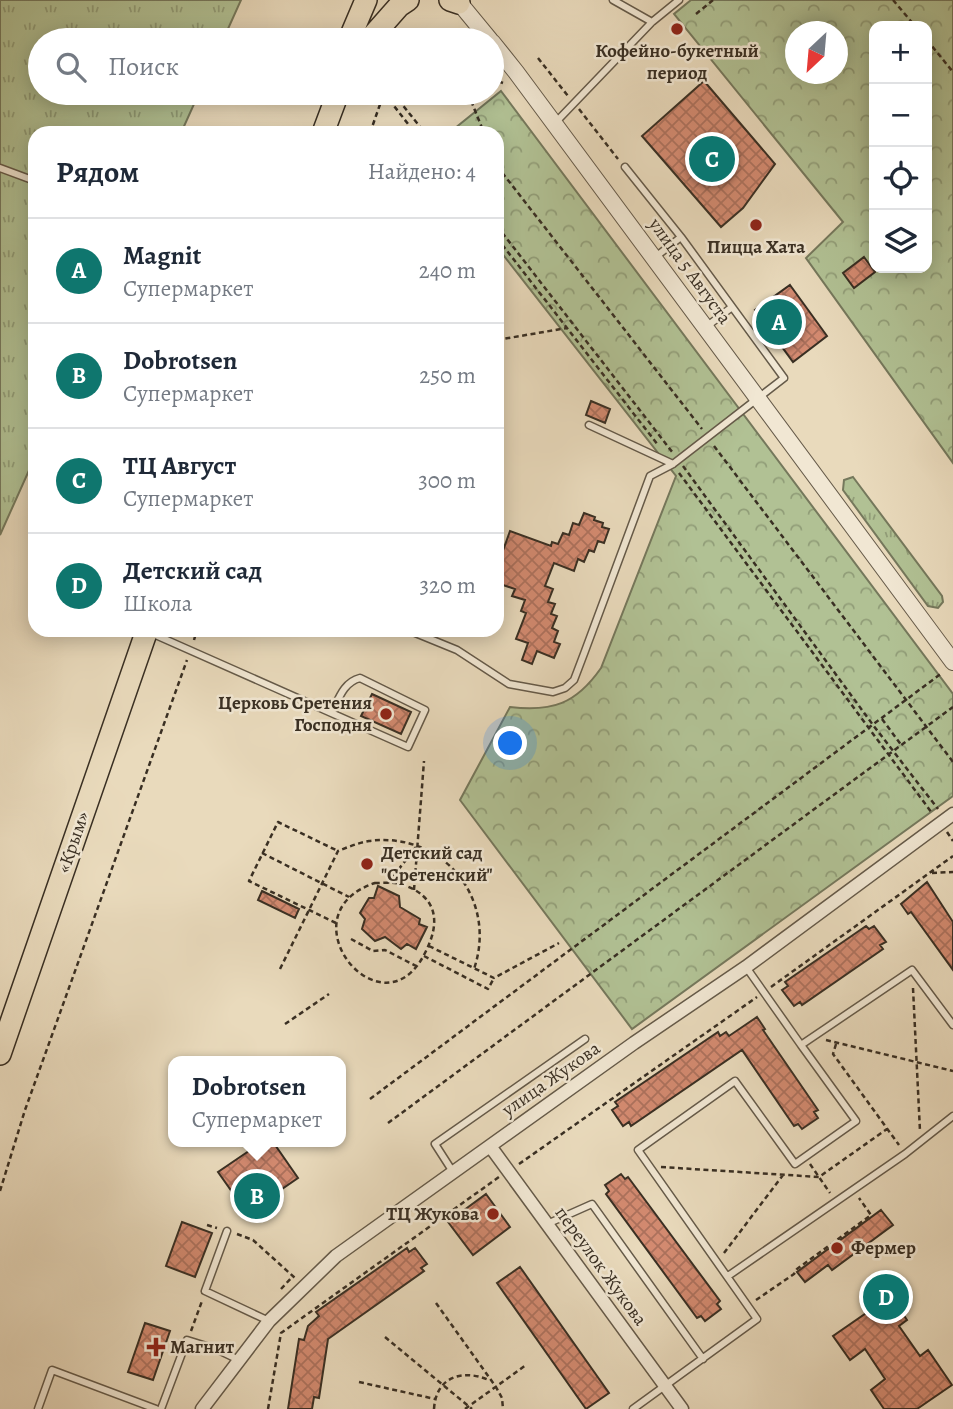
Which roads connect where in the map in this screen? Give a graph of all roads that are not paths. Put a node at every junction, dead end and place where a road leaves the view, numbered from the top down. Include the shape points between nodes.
1 (368, 0) edge
2 (408, 0) edge
3 (613, 0) edge
4 (679, 0) edge
5 (455, 1) edge
6 (652, 22) junction
7 (355, 28) edge
8 (360, 28) edge
9 (380, 28) edge
10 (479, 28) edge
11 (504, 58) edge
12 (326, 105) edge
13 (334, 105) edge
14 (555, 124) junction
15 (318, 126) edge
16 (326, 126) edge
17 (625, 167) road end
18 (0, 168) edge
19 (28, 178) edge
20 (681, 237) junction
21 (654, 258) junction
22 (732, 307) junction
23 (705, 327) junction
24 (758, 398) junction
25 (589, 425) dead end
26 (676, 462) junction
27 (137, 637) edge
28 (144, 637) edge
29 (161, 637) edge
30 (425, 637) edge
31 (948, 667) edge
32 (332, 712) junction
33 (946, 819) edge
34 (746, 967) junction
35 (953, 1025) edge
36 (0, 1032) edge
37 (584, 1039) dead end
38 (801, 1045) junction
39 (0, 1054) edge
40 (953, 1116) edge
41 (489, 1146) junction
42 (453, 1172) junction
43 (547, 1224) junction
44 (227, 1231) road end
45 (728, 1276) junction
46 (270, 1321) junction
47 (703, 1359) junction
48 (239, 1360) junction
49 (666, 1387) junction
50 (38, 1409) edge
51 (158, 1409) edge
52 (202, 1409) edge
53 (632, 1409) edge
54 (682, 1409) edge

1 - 7 highway
1 - 8 highway
2 - 9 highway
3 - 6 lane
4 - 6 lane
5 - 10 street, улица 5 Августа
6 - 14 lane
11 - 14 street, улица 5 Августа
12 - 15 highway
13 - 16 highway
14 - 21 street, улица 5 Августа
17 - 20 lane
18 - 19 lane
20 - 21 lane
20 - 22 lane
21 - 23 street, улица 5 Августа
22 - 23 lane
22 - 24 lane via 784,378
23 - 24 street, улица 5 Августа
24 - 26 lane
24 - 31 street, улица 5 Августа
25 - 26 lane
26 - 30 lane via 650,476 574,680 565,688 553,692 509,684 457,650
27 - 36 highway, «Крым»
28 - 39 highway, «Крым»
29 - 32 lane
32 - 32 lane via 344,689 360,678 425,710 408,747
33 - 34 street, улица Жукова
34 - 38 lane
34 - 41 street, улица Жукова
35 - 38 lane via 912,970
37 - 42 lane via 435,1144
38 - 45 lane via 856,1121 805,1157 794,1164 735,1081 638,1150
40 - 45 lane
41 - 42 street, улица Жукова
41 - 43 street, переулок Жукова
42 - 46 street, улица Жукова via 336,1256
43 - 47 lane via 593,1204
43 - 49 street, переулок Жукова
44 - 46 lane via 205,1291
45 - 47 lane via 757,1319
46 - 48 street, улица Жукова
47 - 49 lane
48 - 51 lane via 187,1340
48 - 52 street, улица Жукова
49 - 53 lane
49 - 54 street, переулок Жукова
50 - 51 lane via 52,1370

